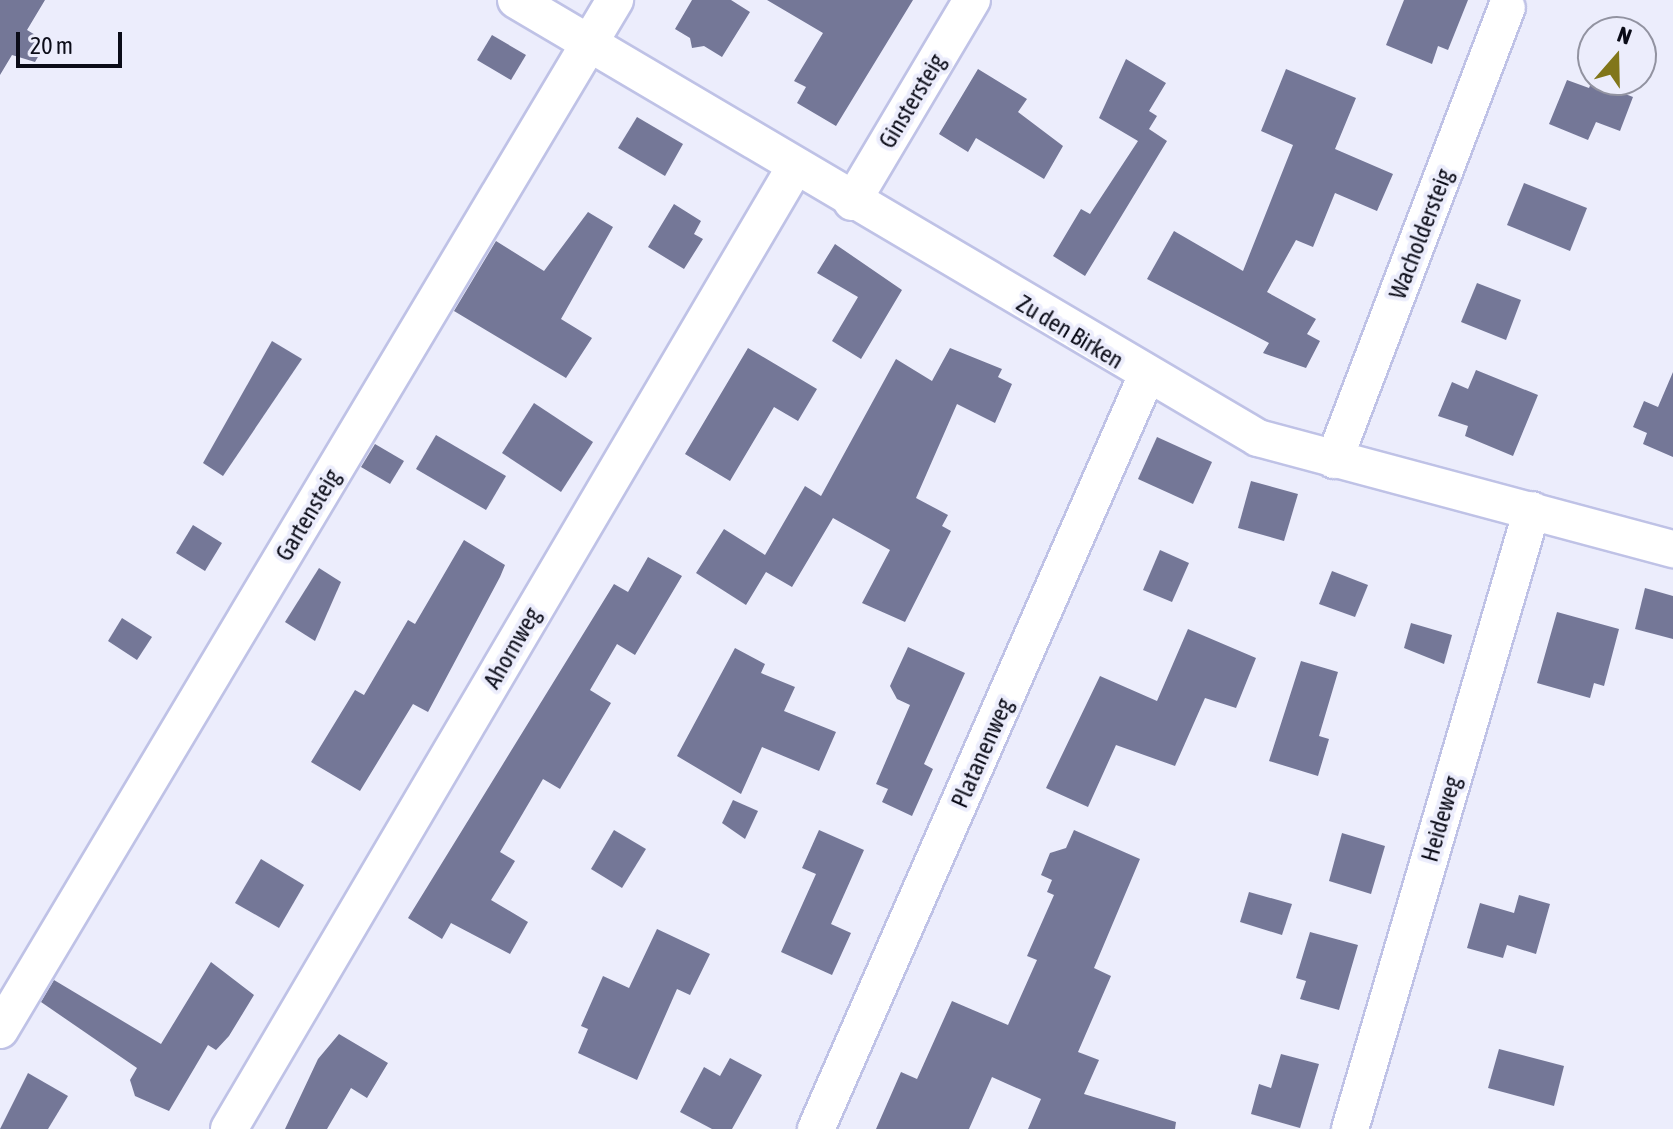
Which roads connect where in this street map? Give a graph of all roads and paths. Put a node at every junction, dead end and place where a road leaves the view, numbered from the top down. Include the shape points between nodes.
1 (516, 0) edge
2 (615, 0) edge
3 (972, 0) edge
4 (1507, 8) dead end
5 (589, 44) junction
6 (795, 167) junction
7 (852, 202) junction
8 (1146, 377) junction
9 (1334, 460) junction
10 (1532, 510) junction
11 (1673, 549) edge
12 (0, 1030) edge
13 (229, 1129) edge
14 (816, 1129) edge
15 (1350, 1129) edge

1 - 5 street, Zu den Birken
2 - 5 street, Gartensteig
3 - 7 street, Ginstersteig
4 - 9 street, Wacholdersteig
5 - 6 street, Zu den Birken
5 - 12 street, Gartensteig
6 - 7 street, Zu den Birken
6 - 13 street, Ahornweg
7 - 8 street, Zu den Birken
8 - 9 street, Zu den Birken via 1258,438
8 - 14 street, Platanenweg
9 - 10 street, Zu den Birken
10 - 11 street, Zu den Birken
10 - 15 street, Heideweg

